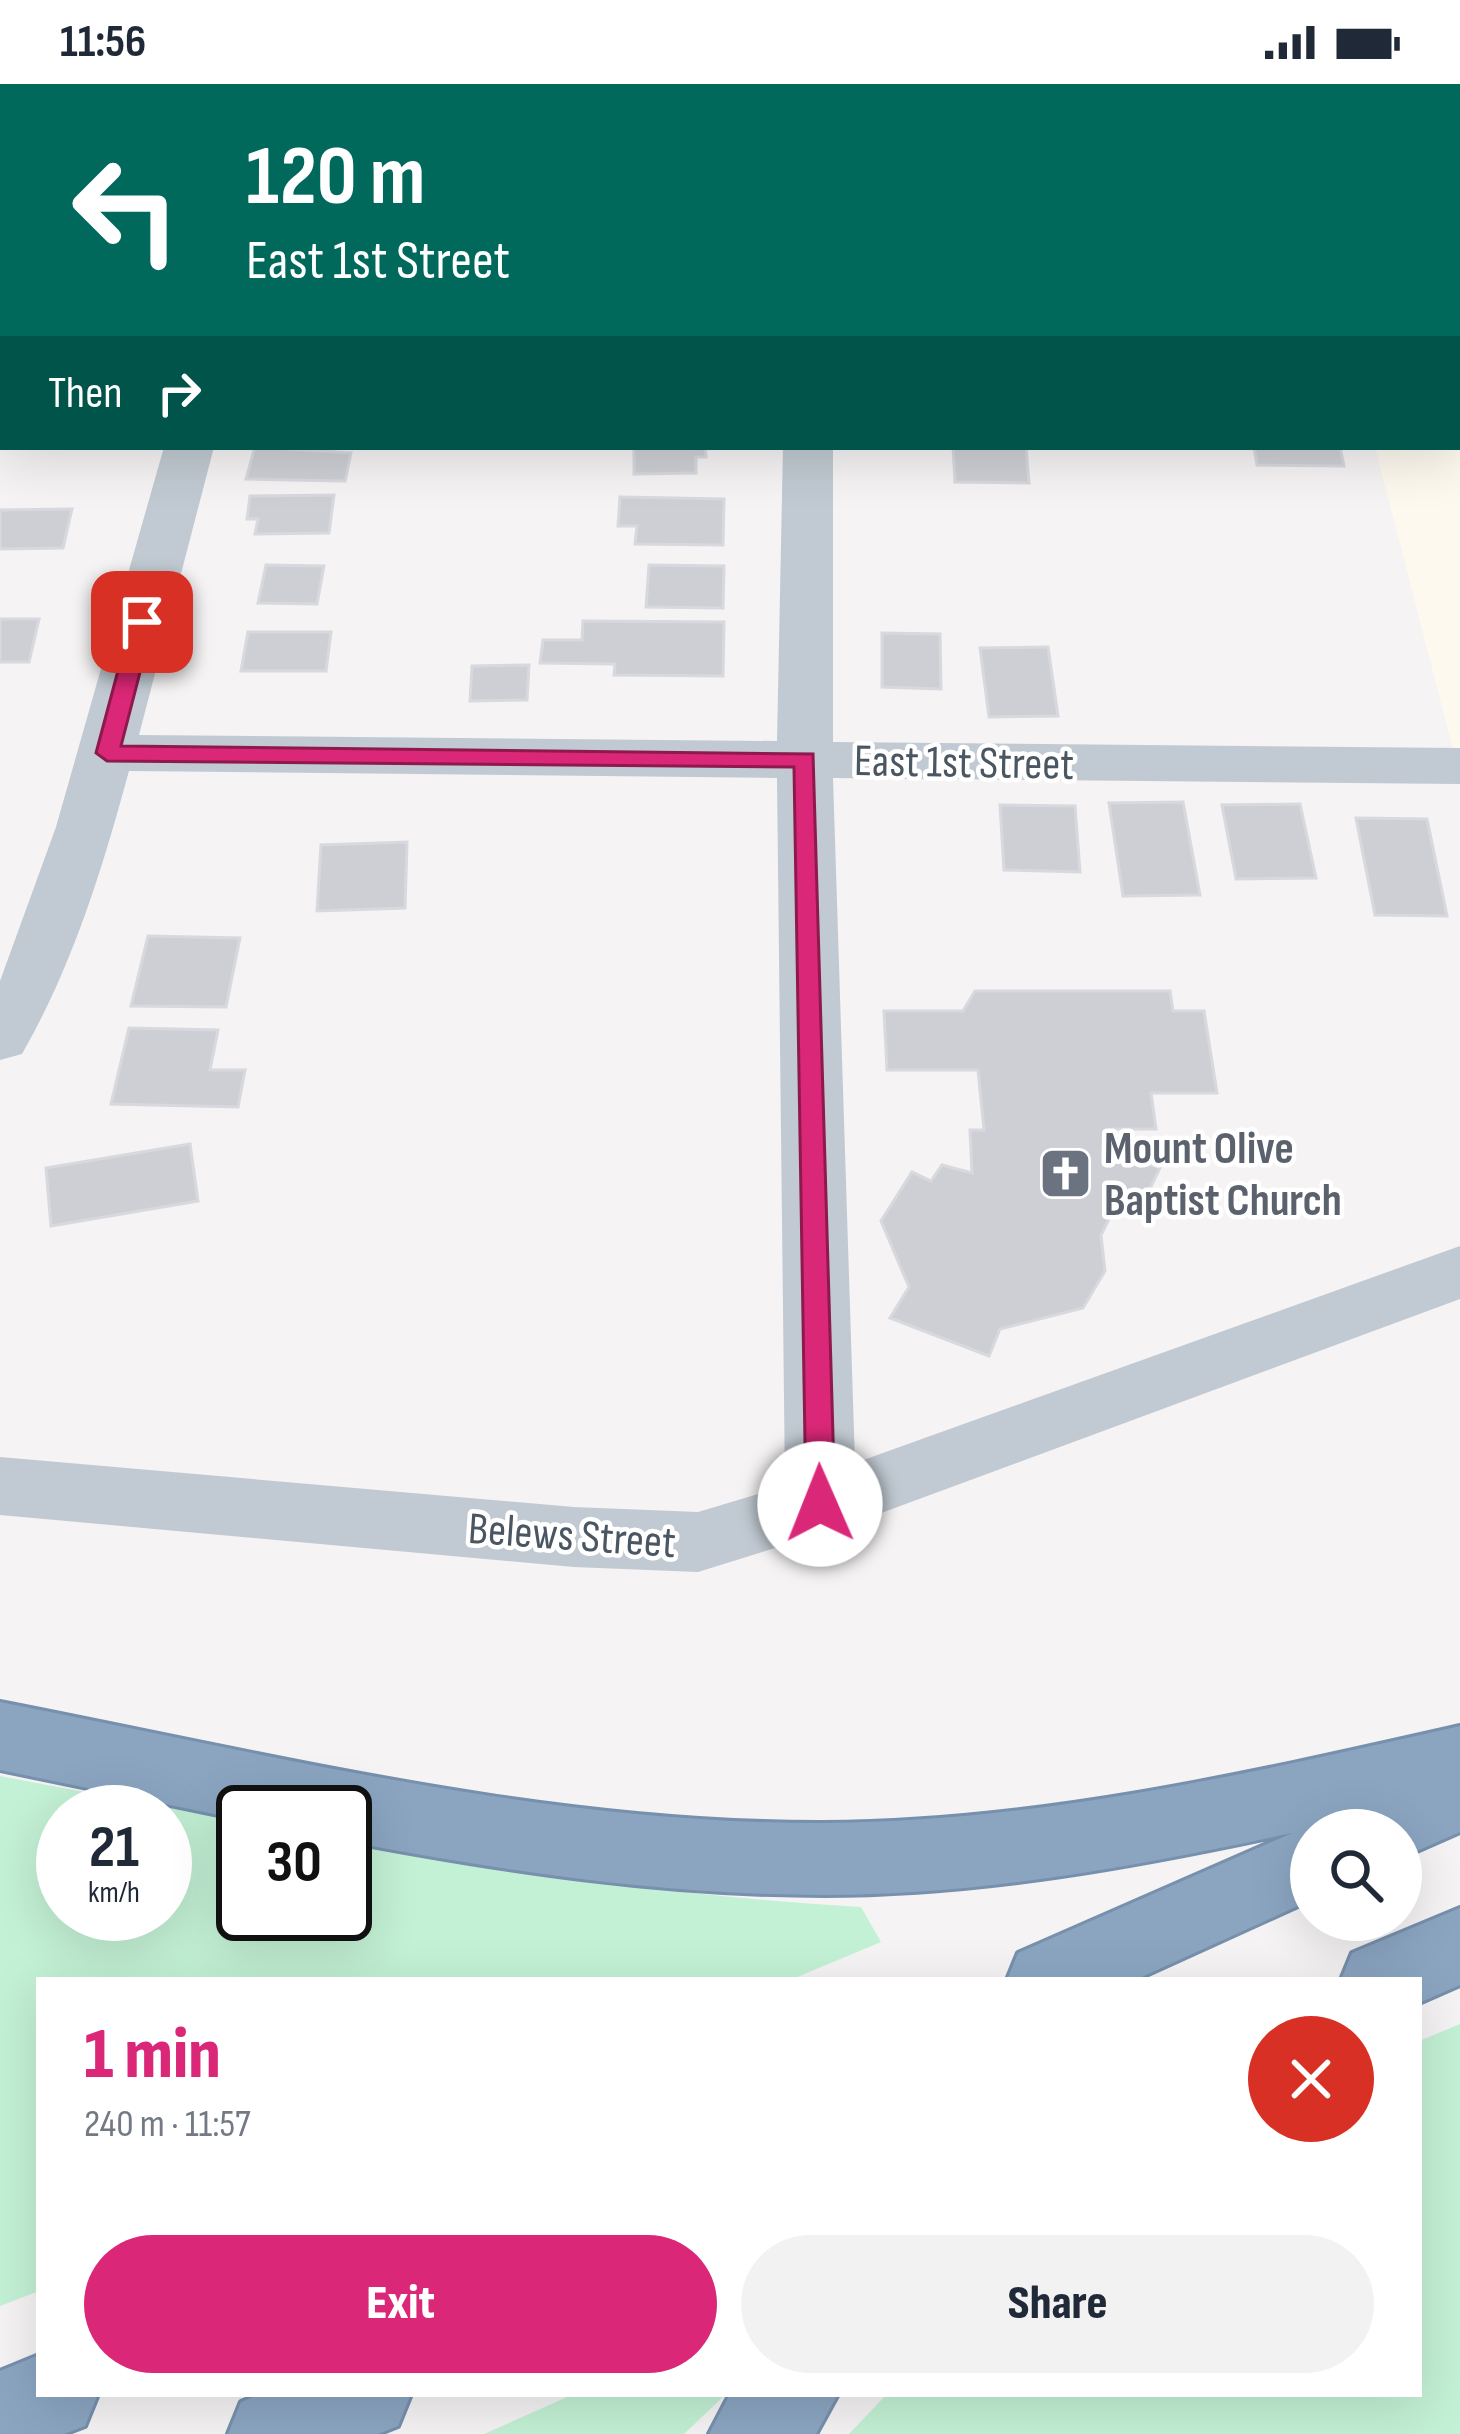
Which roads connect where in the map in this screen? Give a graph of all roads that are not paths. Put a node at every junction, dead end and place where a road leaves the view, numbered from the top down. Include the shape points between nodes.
1 (188, 450) edge
2 (808, 450) edge
3 (107, 753) junction
4 (805, 759) junction
5 (1460, 766) edge
6 (0, 1039) edge
7 (1460, 1272) edge
8 (0, 1486) edge
9 (820, 1504) junction
10 (0, 1736) edge
11 (1460, 1760) edge
12 (1460, 1795) edge
13 (1422, 1812) edge
14 (1290, 1871) edge
15 (1460, 1946) edge
16 (1054, 1977) edge
17 (1388, 1977) edge
18 (46, 2397) edge
19 (359, 2397) edge
20 (790, 2397) edge
21 (0, 2416) edge
22 (273, 2434) edge
23 (754, 2434) edge

1 - 3 street
2 - 4 street
3 - 4 street, East 1st Street
3 - 6 street via 27,995
4 - 5 street, East 1st Street
4 - 9 street
7 - 9 street, Belews Street
8 - 9 street, Belews Street via 698,1542
10 - 11 highway via 497,1832 804,1858 927,1855 1150,1827
12 - 13 highway
14 - 16 highway
15 - 17 highway
18 - 21 highway
19 - 22 highway
20 - 23 highway

